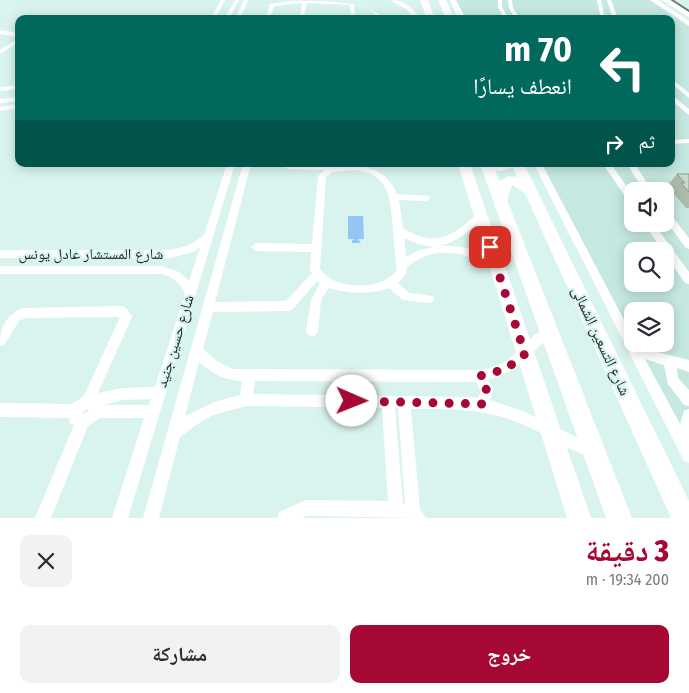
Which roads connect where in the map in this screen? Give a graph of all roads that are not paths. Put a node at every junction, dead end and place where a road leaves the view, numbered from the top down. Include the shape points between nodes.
1 (223, 0) edge
2 (237, 0) edge
3 (246, 0) edge
4 (392, 0) edge
5 (424, 0) edge
6 (442, 0) edge
7 (453, 0) edge
8 (500, 0) edge
9 (510, 0) edge
10 (599, 0) edge
11 (653, 0) edge
12 (666, 0) edge
13 (609, 1) edge
14 (305, 2) junction
15 (352, 3) junction
16 (428, 9) junction
17 (414, 13) edge
18 (214, 15) edge
19 (228, 15) edge
20 (239, 15) edge
21 (269, 15) edge
22 (302, 15) edge
23 (353, 15) edge
24 (378, 15) edge
25 (430, 15) edge
26 (448, 15) edge
27 (460, 15) edge
28 (504, 15) edge
29 (515, 15) edge
30 (602, 15) edge
31 (614, 15) edge
32 (689, 15) edge
33 (689, 24) edge
34 (0, 32) edge
35 (15, 34) edge
36 (15, 43) edge
37 (0, 52) edge
38 (675, 83) edge
39 (675, 84) edge
40 (689, 86) edge
41 (15, 87) edge
42 (0, 89) edge
43 (689, 96) edge
44 (15, 100) edge
45 (675, 100) edge
46 (0, 101) edge
47 (15, 107) edge
48 (9, 108) junction
49 (0, 109) edge
50 (689, 113) edge
51 (689, 141) edge
52 (675, 142) edge
53 (675, 148) edge
54 (689, 148) edge
55 (230, 167) edge
56 (246, 167) edge
57 (290, 167) dead end
58 (357, 167) edge
59 (368, 167) edge
60 (465, 167) edge
61 (489, 167) edge
62 (519, 167) edge
63 (540, 167) edge
64 (608, 167) edge
65 (632, 167) edge
66 (337, 169) junction
67 (642, 182) edge
68 (624, 189) edge
69 (531, 191) junction
70 (394, 197) junction
71 (426, 198) dead end
72 (500, 199) junction
73 (480, 216) junction
74 (674, 225) edge
75 (397, 230) junction
76 (655, 232) edge
77 (208, 237) junction
78 (689, 245) edge
79 (445, 246) junction
80 (256, 247) dead end
81 (422, 247) junction
82 (316, 248) junction
83 (0, 254) edge
84 (120, 254) junction
85 (495, 262) junction
86 (401, 266) junction
87 (0, 270) edge
88 (112, 270) junction
89 (316, 275) junction
90 (689, 280) edge
91 (326, 284) junction
92 (392, 284) junction
93 (190, 294) junction
94 (429, 299) dead end
95 (208, 307) junction
96 (624, 330) edge
97 (312, 331) dead end
98 (549, 331) junction
99 (0, 341) edge
100 (196, 350) junction
101 (636, 352) edge
102 (645, 352) edge
103 (525, 354) junction
104 (670, 362) junction
105 (689, 366) edge
106 (249, 376) junction
107 (480, 376) junction
108 (159, 393) junction
109 (246, 400) junction
110 (689, 400) edge
111 (388, 402) junction
112 (404, 402) junction
113 (92, 404) junction
114 (482, 404) junction
115 (0, 410) edge
116 (153, 412) junction
117 (79, 416) junction
118 (689, 416) edge
119 (551, 431) junction
120 (174, 432) junction
121 (682, 441) junction
122 (594, 453) junction
123 (689, 456) edge
124 (396, 509) junction
125 (415, 516) edge
126 (43, 518) edge
127 (120, 518) edge
128 (151, 518) edge
129 (286, 518) edge
130 (579, 518) edge
131 (619, 518) edge
132 (684, 518) edge

1 - 18 street
2 - 19 street
3 - 20 street
4 - 17 main road
5 - 16 main road
6 - 26 main road
7 - 27 main road
8 - 28 street
9 - 29 street
10 - 13 street
10 - 30 street
11 - 33 main road
12 - 32 main road
13 - 31 street
14 - 15 street
14 - 21 street via 274,4
14 - 22 street
15 - 23 street
15 - 24 street via 372,8
16 - 17 main road
16 - 25 main road
34 - 35 street
36 - 37 street
38 - 40 street
39 - 43 street
41 - 42 street
44 - 46 street
44 - 48 street
45 - 50 street
47 - 48 street
48 - 49 street
51 - 52 street
53 - 54 street
55 - 77 street, شارع حسين جنيد
56 - 95 street, شارع حسين جنيد
57 - 66 street
58 - 66 street
59 - 70 street via 389,184
60 - 73 main road
61 - 72 main road
62 - 69 main road, شارع التسعين الشمالى
63 - 96 street
64 - 68 street
65 - 67 street
66 - 82 street via 325,172 321,180
69 - 72 main road via 519,180 509,180 503,185
69 - 132 main road, شارع التسعين الشمالى
70 - 71 street
70 - 75 street
72 - 98 main road
73 - 79 street
73 - 85 main road
74 - 78 street
75 - 81 street
75 - 86 street
76 - 90 street
77 - 84 street, شارع المستشار عادل يونس via 192,248 172,254
77 - 93 street, شارع حسين جنيد
79 - 81 street
79 - 85 street via 466,250
80 - 82 street
81 - 86 street
82 - 89 street
83 - 84 street, شارع المستشار عادل يونس
84 - 88 street
85 - 103 main road
86 - 92 street via 400,276
87 - 88 street, شارع المستشار عادل يونس
88 - 93 street, شارع المستشار عادل يونس via 170,272 184,280
89 - 91 street
89 - 95 street via 289,306
91 - 92 street via 377,288
91 - 97 street via 315,301
92 - 94 street via 407,297
93 - 108 street, شارع حسين جنيد
95 - 100 street, شارع حسين جنيد
98 - 103 street via 537,339
98 - 122 main road
99 - 113 street via 15,318 23,313 122,311 125,320
100 - 106 street via 218,370
100 - 120 street, شارع حسين جنيد
101 - 121 street
102 - 104 street
103 - 107 street via 506,369
103 - 119 main road
104 - 105 street
104 - 110 street via 672,380
106 - 107 street
106 - 109 street
107 - 114 street via 487,391
108 - 113 street via 123,394
108 - 116 street, شارع حسين جنيد
109 - 111 street
109 - 120 street via 210,408
111 - 112 street
111 - 124 street
112 - 114 street
112 - 125 street
113 - 116 street
113 - 117 street via 80,405
114 - 119 street via 522,415
115 - 117 street
116 - 127 street, شارع حسين جنيد
117 - 126 street
118 - 121 street
119 - 122 street
119 - 130 main road
120 - 128 street, شارع حسين جنيد
121 - 123 street
122 - 131 main road
124 - 125 street
124 - 129 street via 306,508

